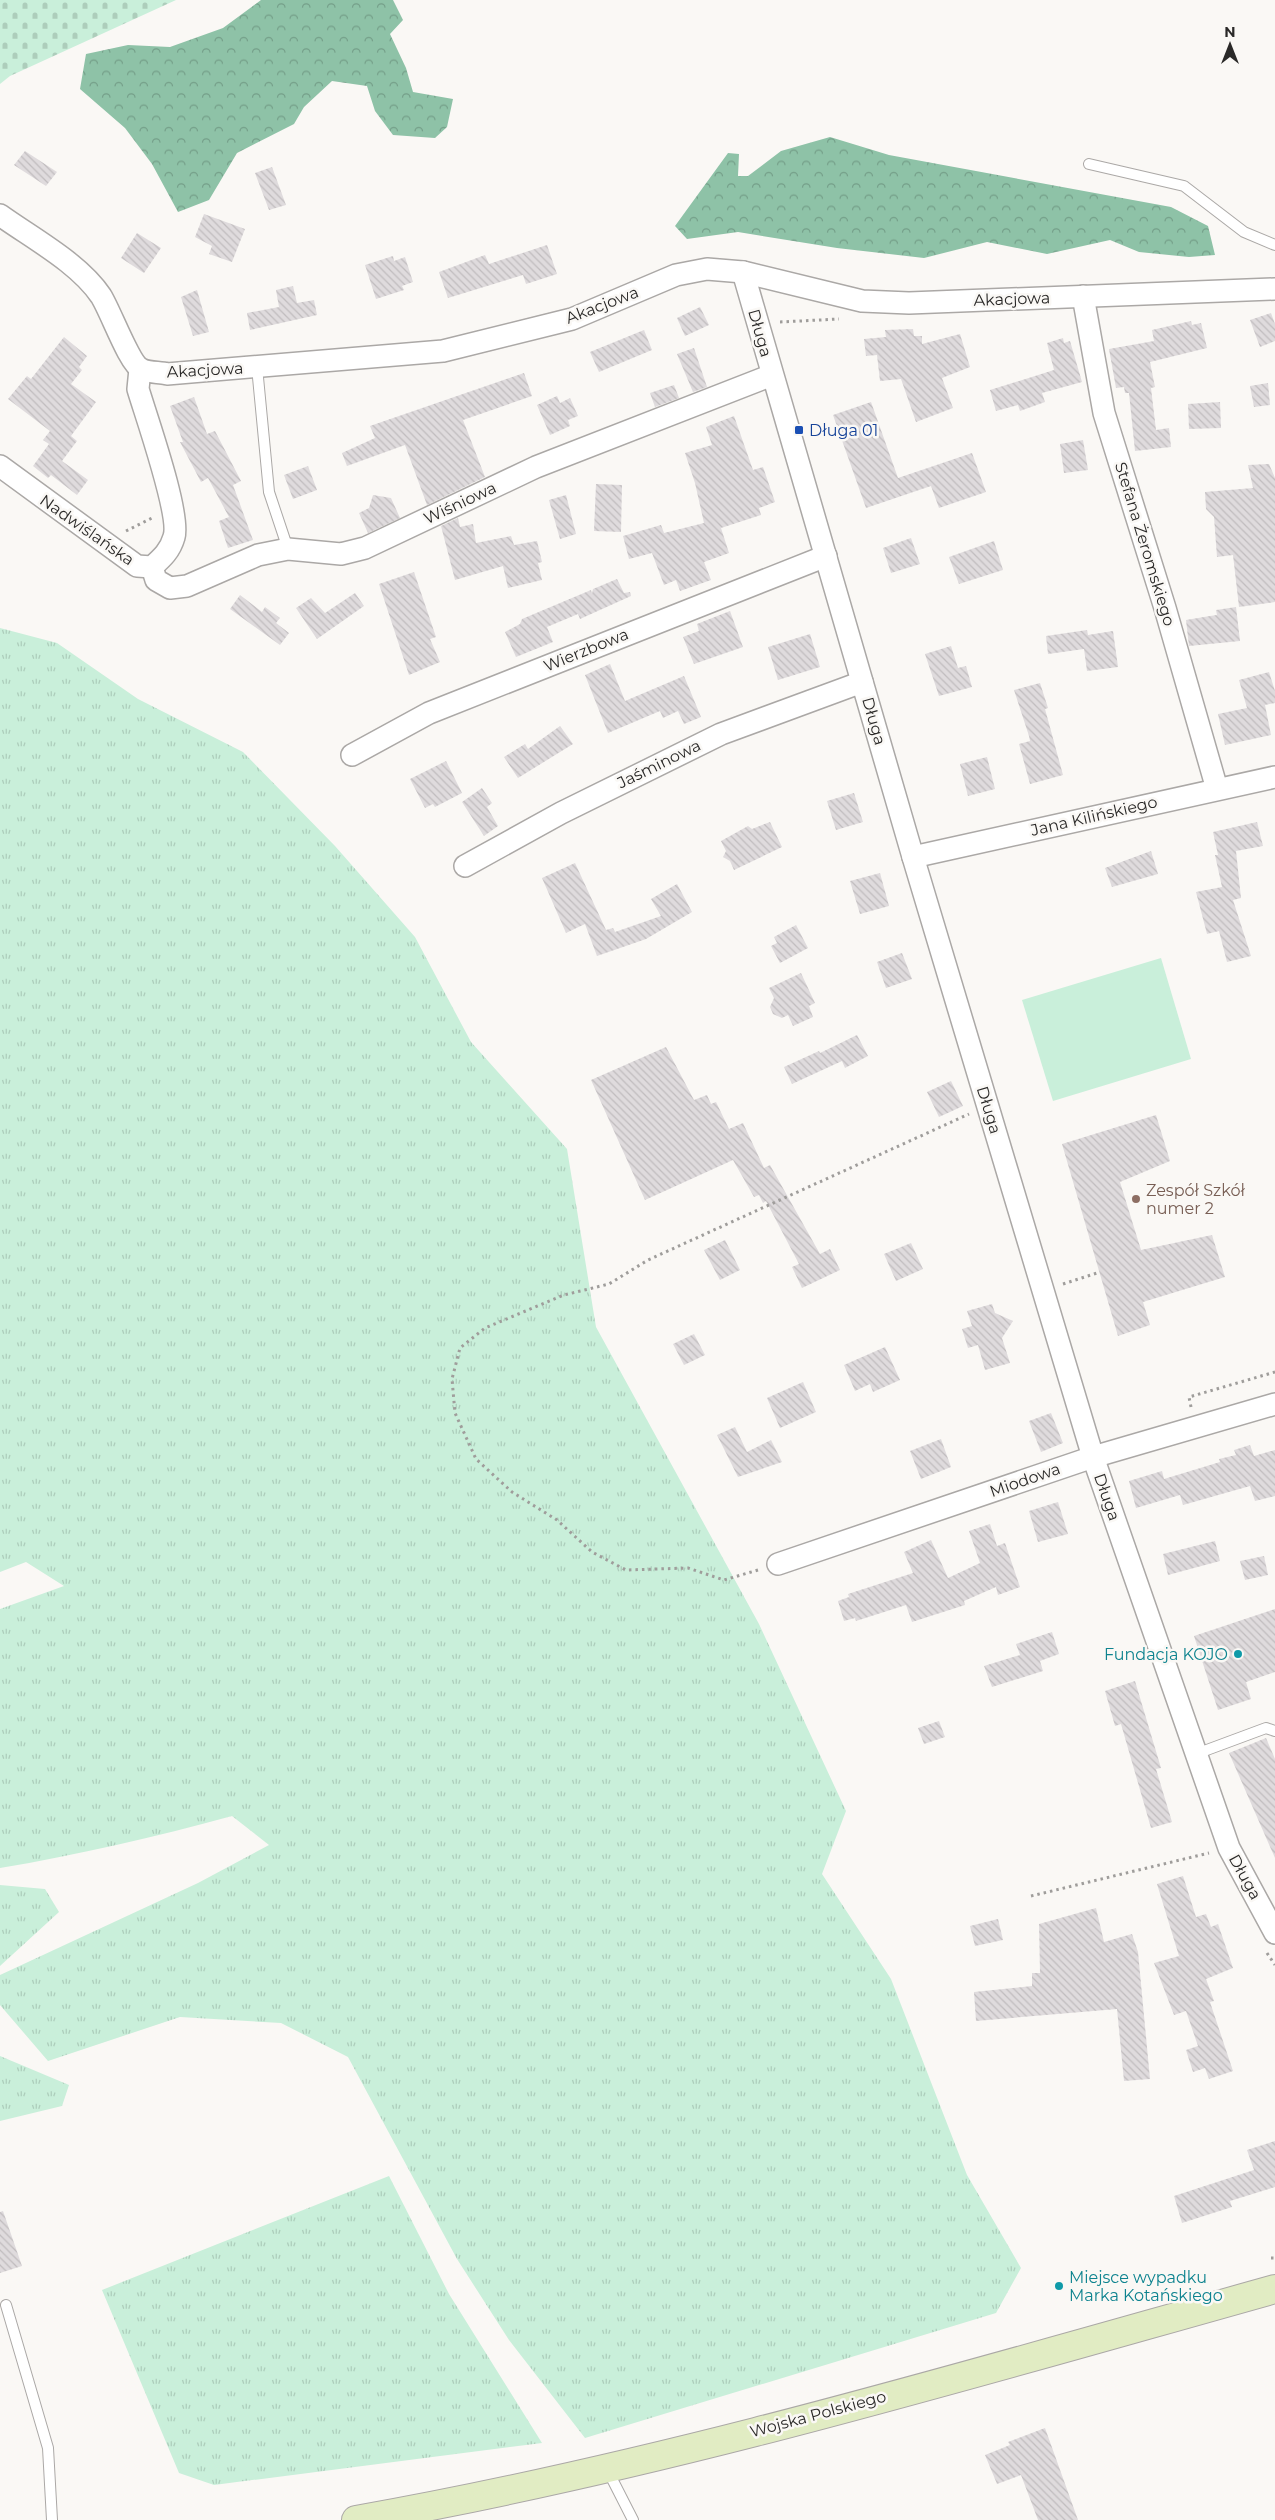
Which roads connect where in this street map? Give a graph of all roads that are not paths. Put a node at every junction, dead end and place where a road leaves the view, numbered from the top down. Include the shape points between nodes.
1 (1089, 164) dead end
2 (0, 215) edge
3 (1275, 245) edge
4 (743, 272) junction
5 (1275, 289) edge
6 (1083, 296) junction
7 (257, 367) junction
8 (140, 369) junction
9 (772, 375) junction
10 (0, 466) edge
11 (288, 549) junction
12 (826, 556) junction
13 (152, 567) junction
14 (862, 682) junction
15 (352, 755) dead end
16 (1275, 776) edge
17 (1217, 789) junction
18 (913, 857) junction
19 (465, 866) dead end
20 (1275, 1404) edge
21 (1093, 1457) junction
22 (778, 1564) road end
23 (1275, 1731) edge
24 (1196, 1754) junction
25 (1270, 1942) edge
26 (1275, 2289) edge
27 (6, 2305) dead end
28 (606, 2468) junction
29 (52, 2520) edge
30 (356, 2520) edge
31 (633, 2520) edge

1 - 3 lane via 1184,186 1244,232
2 - 8 street via 79,271 100,295 115,321 127,354
4 - 6 street, Akacjowa via 862,301
4 - 7 street, Akacjowa via 707,269 676,275 572,319 443,351
4 - 9 street, Długa
5 - 6 street, Akacjowa
6 - 17 street, Stefana Żeromskiego via 1104,414
7 - 8 street, Akacjowa via 167,374
7 - 11 lane via 269,492
8 - 13 street, Nadwiślańska via 138,389 173,508 175,535 167,553
9 - 11 street, Wiśniowa via 536,467 365,548 341,554
9 - 12 street, Długa
10 - 13 street, Nadwiślańska via 137,566
11 - 13 street, Wiśniowa via 258,554 187,586 170,588 156,580
12 - 14 street, Długa
12 - 15 street, Wierzbowa via 429,713
14 - 18 street, Długa
14 - 19 street, Jaśminowa via 721,734 561,813
16 - 17 street, Jana Kilińskiego
17 - 18 street, Jana Kilińskiego
18 - 21 street, Długa
20 - 21 street, Miodowa
21 - 22 street, Miodowa
21 - 24 street, Długa
23 - 24 lane via 1266,1728
24 - 25 street, Długa via 1229,1848
26 - 28 main road, Wojska Polskiego via 831,2411
27 - 29 lane via 48,2448
28 - 30 main road, Wojska Polskiego via 448,2504
28 - 31 lane

